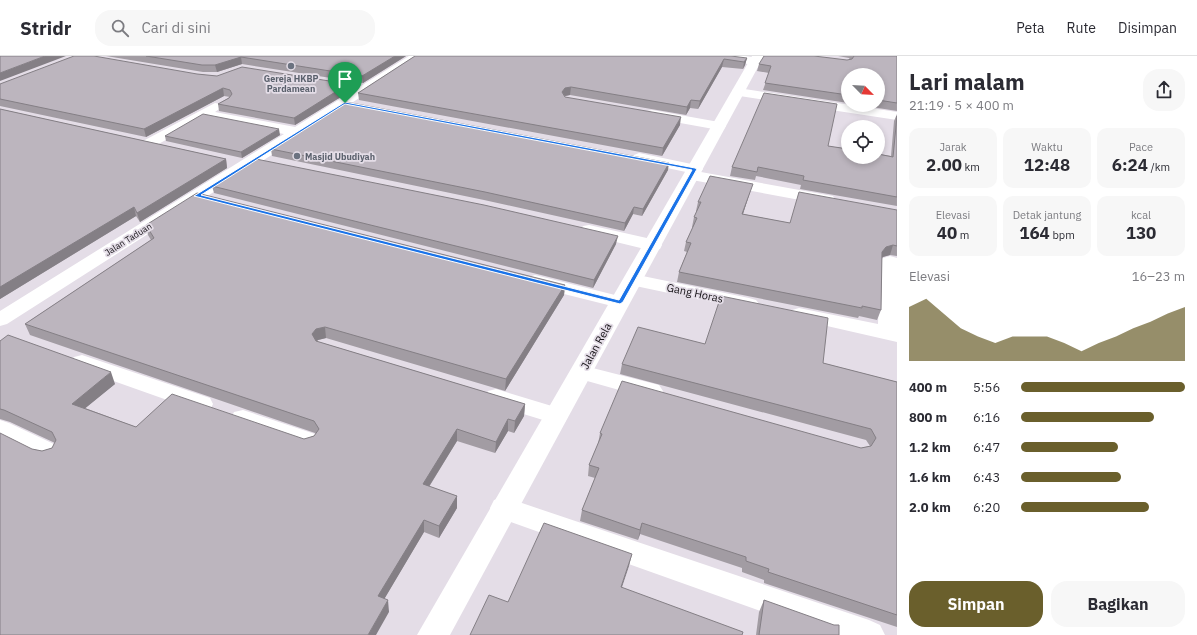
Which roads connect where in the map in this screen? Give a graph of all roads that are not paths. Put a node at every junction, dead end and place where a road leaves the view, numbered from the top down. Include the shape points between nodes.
1 (417, 56) edge
2 (718, 56) edge
3 (757, 59) edge
4 (349, 86) edge
5 (366, 89) junction
6 (738, 92) junction
7 (225, 101) edge
8 (639, 112) edge
9 (202, 114) junction
10 (897, 116) edge
11 (719, 126) junction
12 (298, 132) junction
13 (132, 140) edge
14 (148, 144) junction
15 (171, 149) edge
16 (625, 156) edge
17 (223, 160) edge
18 (251, 162) junction
19 (279, 164) edge
20 (693, 172) junction
21 (197, 196) junction
22 (220, 202) edge
23 (844, 203) edge
24 (576, 227) edge
25 (652, 245) junction
26 (890, 262) dead end
27 (520, 277) edge
28 (633, 280) junction
29 (620, 302) junction
30 (5, 323) edge
31 (892, 334) edge
32 (65, 356) edge
33 (581, 372) junction
34 (475, 391) edge
35 (673, 397) edge
36 (556, 416) junction
37 (0, 430) edge
38 (306, 440) edge
39 (47, 452) edge
40 (504, 508) junction
41 (433, 635) edge
42 (869, 635) edge

1 - 5 street, Jalan Taduan
2 - 3 street
3 - 6 street, Jalan Rela
4 - 5 street
5 - 12 street, Jalan Taduan via 353,104
6 - 10 street
6 - 11 street, Jalan Rela
7 - 9 street
8 - 11 street
9 - 12 street
9 - 14 street
11 - 20 street, Jalan Rela
12 - 18 street, Jalan Taduan
13 - 14 street
14 - 15 street
16 - 20 street
17 - 18 street
18 - 19 street
18 - 21 street, Jalan Taduan
20 - 23 street
20 - 25 street, Jalan Rela
21 - 22 street
21 - 30 street, Jalan Taduan
24 - 25 street
25 - 28 street, Jalan Rela
26 - 31 street
27 - 29 street
28 - 29 street, Jalan Rela
28 - 31 street, Gang Horas
29 - 33 street, Jalan Rela
32 - 38 street
33 - 35 street
33 - 36 street, Jalan Rela
34 - 36 street
36 - 40 street, Jalan Rela
37 - 39 street
40 - 41 street, Jalan Rela
40 - 42 street

